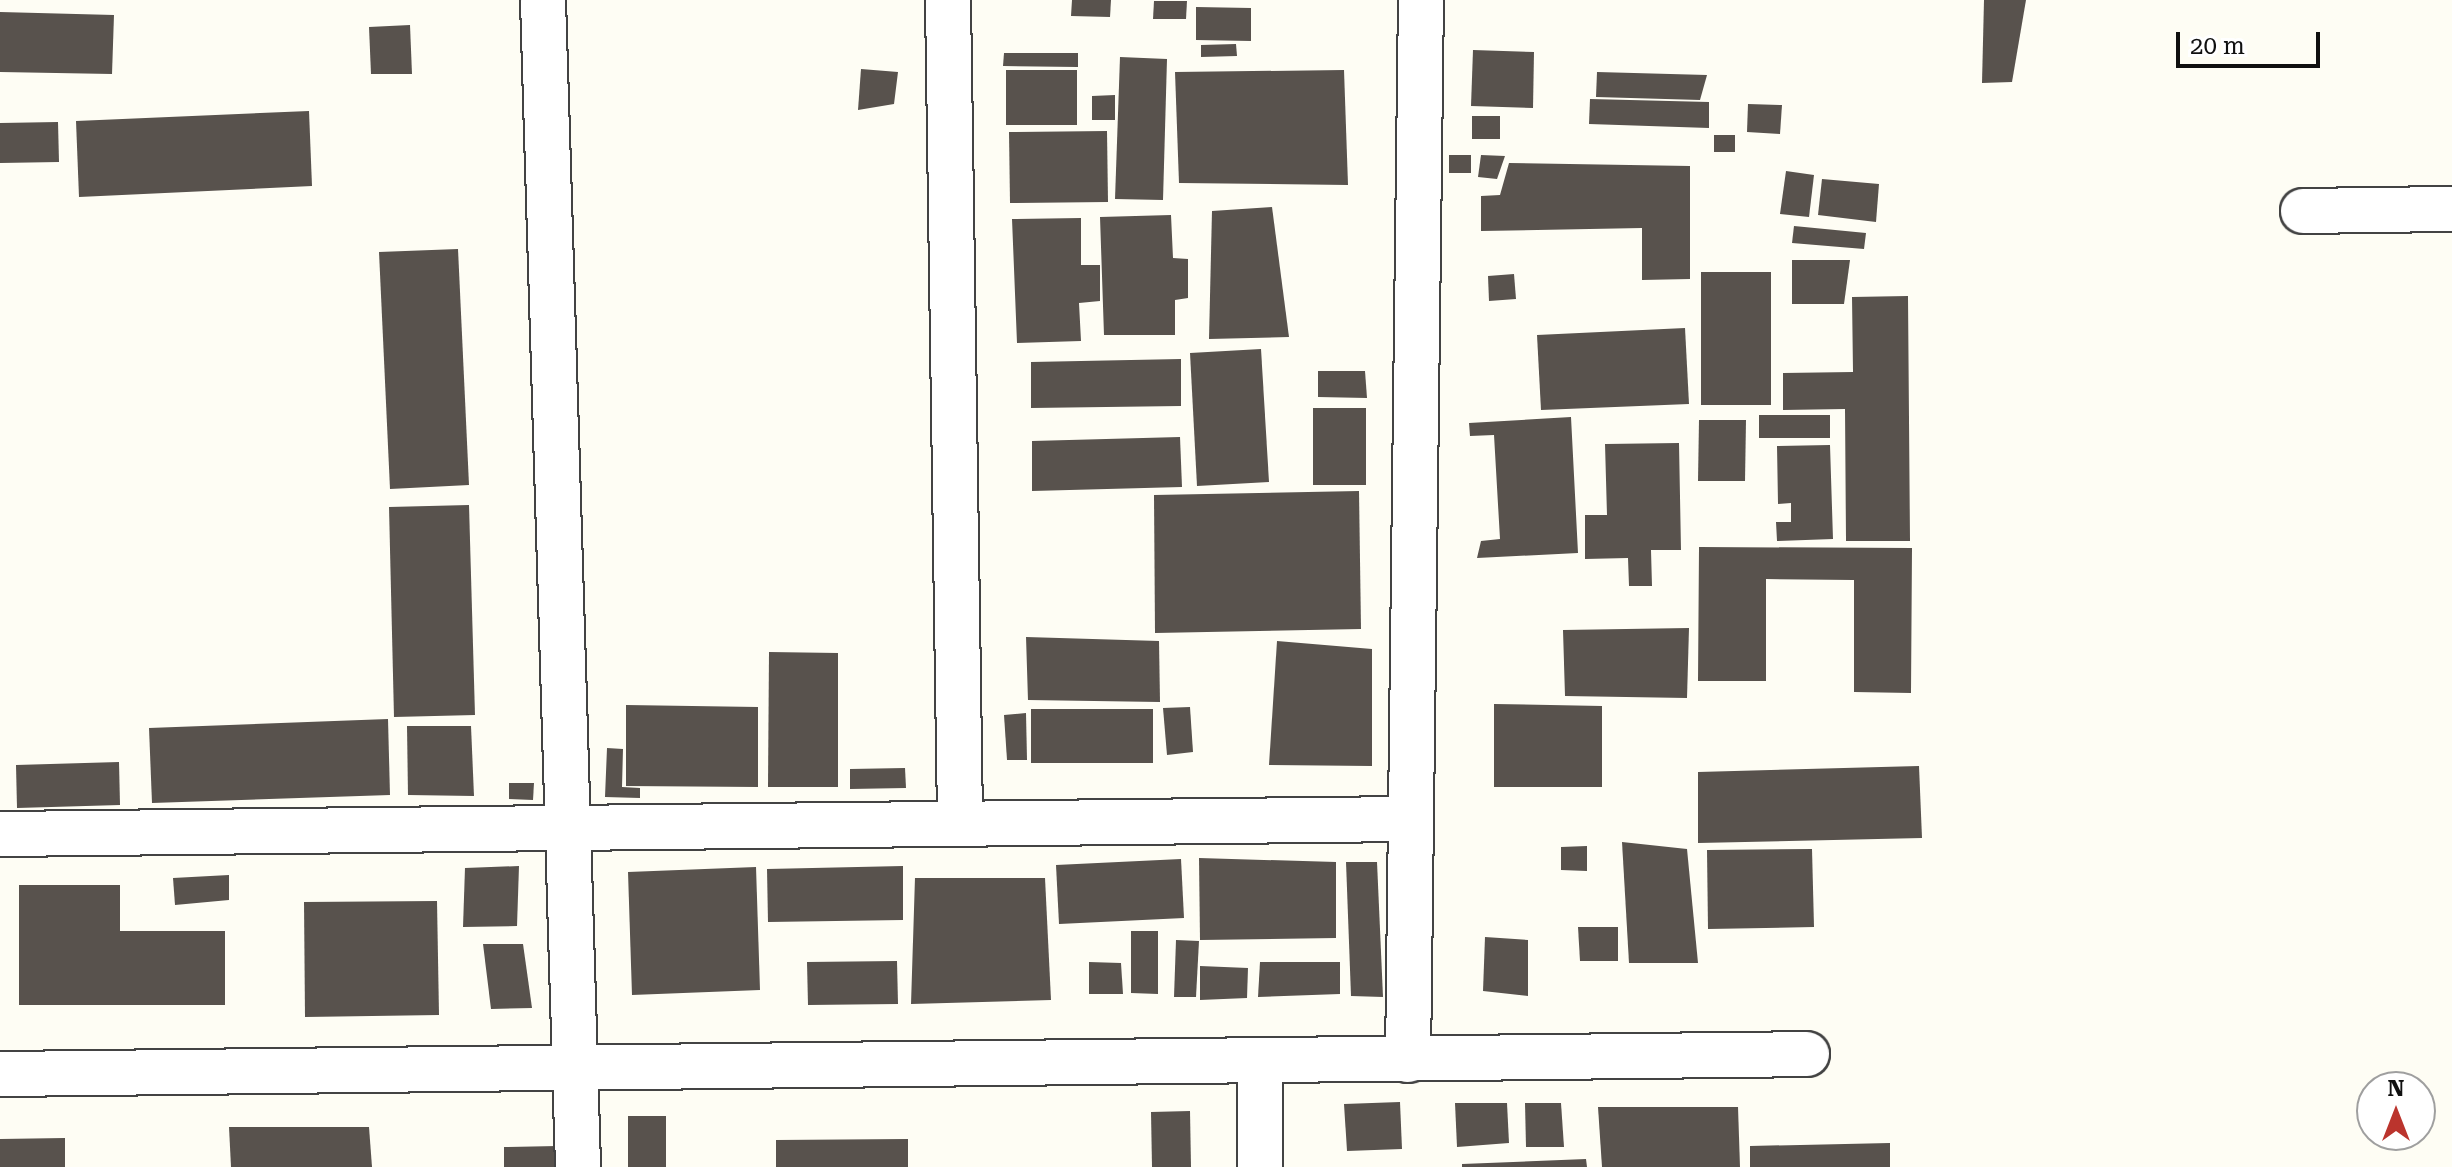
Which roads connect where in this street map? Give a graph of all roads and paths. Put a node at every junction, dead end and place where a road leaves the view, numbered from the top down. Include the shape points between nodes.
1 (543, 0) edge
2 (948, 0) edge
3 (1421, 0) edge
4 (2452, 209) edge
5 (2303, 211) dead end
6 (1411, 819) junction
7 (960, 822) junction
8 (567, 828) junction
9 (0, 834) edge
10 (1807, 1054) dead end
11 (1260, 1060) junction
12 (1408, 1060) junction
13 (575, 1064) junction
14 (0, 1074) edge
15 (578, 1167) edge
16 (1260, 1167) edge

1 - 8 street
2 - 7 street
3 - 6 street
4 - 5 street
6 - 7 street
6 - 12 street
7 - 8 street
8 - 9 street
8 - 13 street
10 - 12 street
11 - 12 street
11 - 13 street
11 - 16 street
13 - 14 street
13 - 15 street

